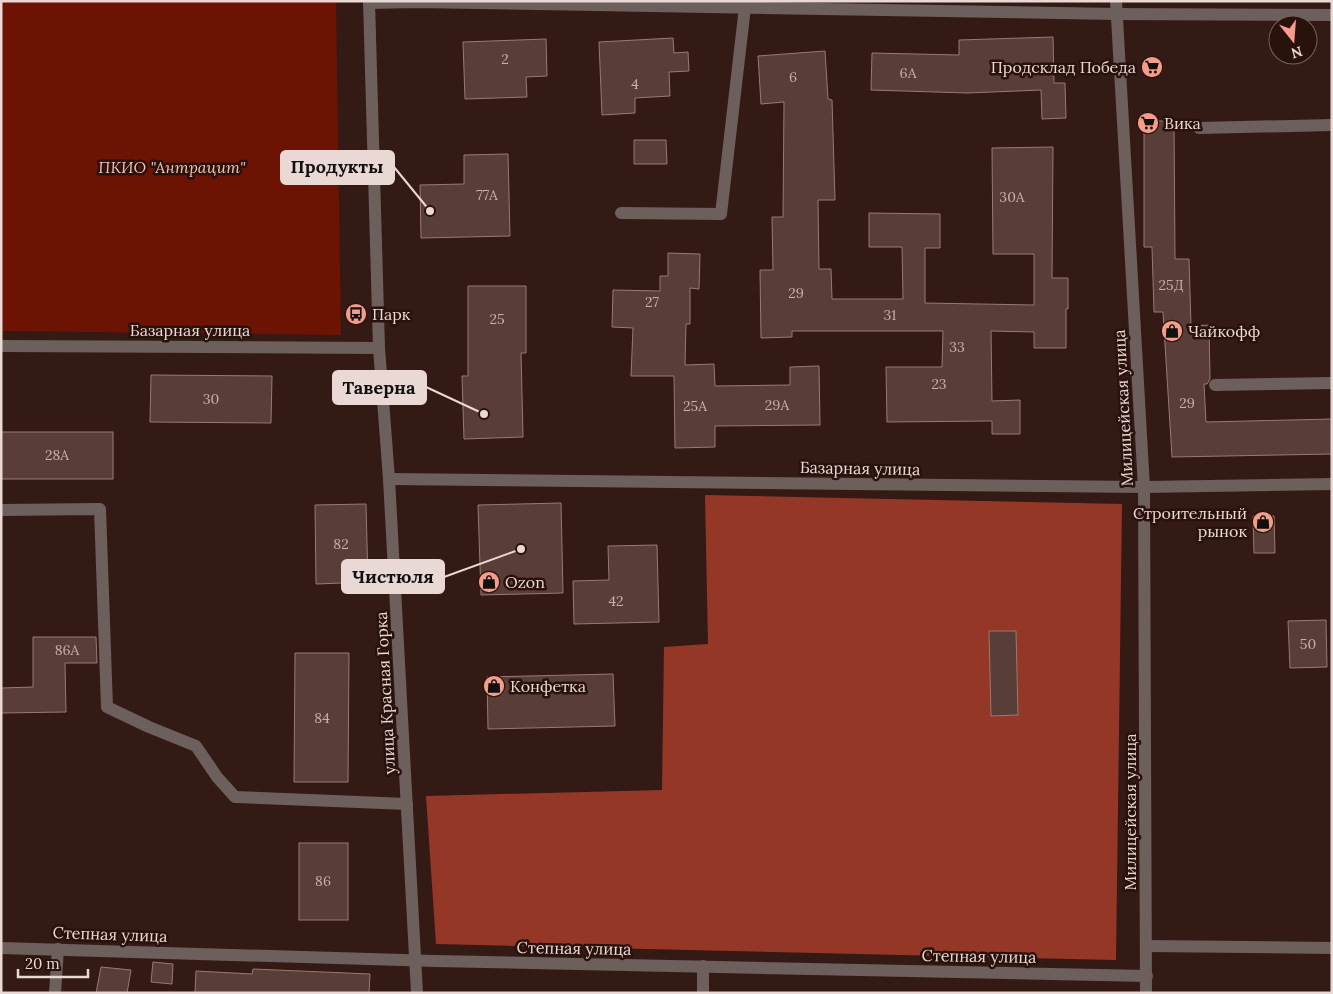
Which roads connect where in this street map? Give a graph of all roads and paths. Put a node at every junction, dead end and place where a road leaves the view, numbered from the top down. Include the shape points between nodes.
1 (369, 2) edge
2 (745, 7) junction
3 (1116, 8) edge
4 (1332, 15) edge
5 (1332, 125) edge
6 (1199, 128) dead end
7 (621, 213) dead end
8 (1, 346) edge
9 (380, 348) junction
10 (1332, 383) edge
11 (1215, 385) dead end
12 (389, 479) junction
13 (1332, 484) edge
14 (1144, 487) junction
15 (1, 510) edge
16 (407, 804) junction
17 (1147, 946) junction
18 (1, 948) edge
19 (1332, 948) edge
20 (58, 949) junction
21 (417, 960) junction
22 (704, 966) junction
23 (1147, 976) junction
24 (55, 993) edge
25 (418, 993) edge
26 (704, 993) edge
27 (1146, 993) edge

1 - 2 street
1 - 9 street, улица Красная Горка
2 - 3 street
2 - 7 street via 721,214
3 - 4 street
3 - 14 street, Милицейская улица
5 - 6 street
8 - 9 street, Базарная улица
9 - 12 street, улица Красная Горка
10 - 11 street
12 - 14 street, Базарная улица
12 - 16 street, улица Красная Горка
13 - 14 street, Базарная улица
14 - 17 street, Милицейская улица
15 - 16 street via 100,509 107,707 196,746 235,797
16 - 21 street, улица Красная Горка
17 - 19 street
17 - 23 street, Милицейская улица
18 - 20 street, Степная улица
20 - 21 street, Степная улица
20 - 24 street
21 - 22 street, Степная улица
21 - 25 street, улица Красная Горка
22 - 23 street, Степная улица
22 - 26 street
23 - 27 street, Милицейская улица

